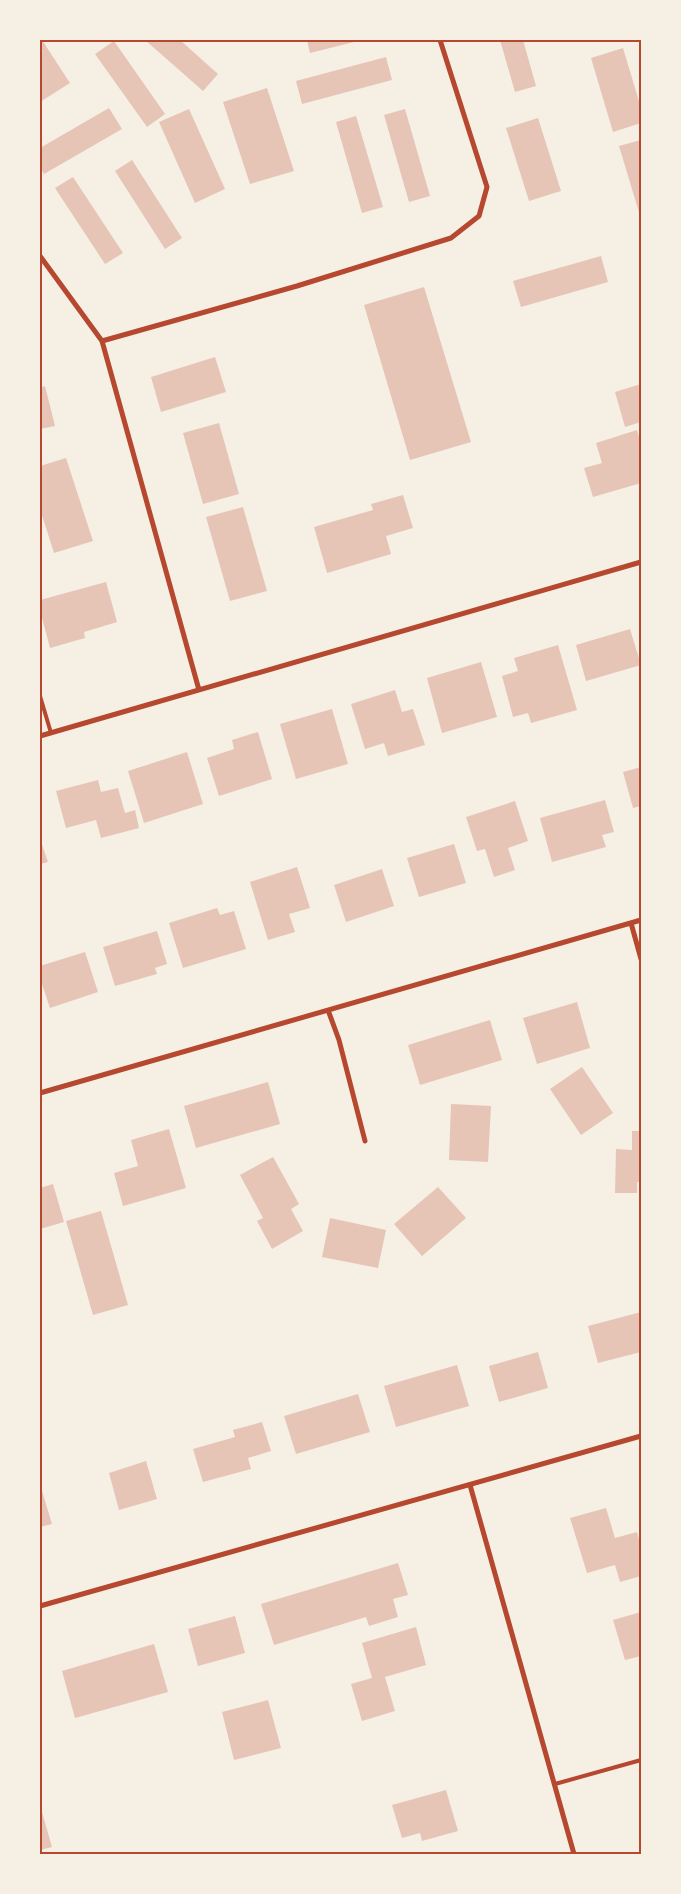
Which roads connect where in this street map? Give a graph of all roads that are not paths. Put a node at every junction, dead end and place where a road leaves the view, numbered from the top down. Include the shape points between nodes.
1 (440, 40) edge
2 (40, 256) edge
3 (102, 341) junction
4 (641, 562) edge
5 (199, 690) junction
6 (40, 696) edge
7 (51, 733) junction
8 (40, 736) edge
9 (641, 920) edge
10 (631, 923) junction
11 (641, 959) edge
12 (328, 1010) junction
13 (40, 1092) edge
14 (365, 1141) dead end
15 (641, 1436) edge
16 (470, 1485) junction
17 (40, 1606) edge
18 (641, 1760) edge
19 (555, 1784) junction
20 (574, 1854) edge

1 - 3 street via 486,187 478,216 451,238
2 - 3 street
3 - 5 street
4 - 5 street
5 - 7 street
6 - 7 lane
7 - 8 street
9 - 10 street
10 - 11 street
10 - 12 street
12 - 13 street
12 - 14 street
15 - 16 street
16 - 17 street
16 - 19 street
18 - 19 lane
19 - 20 street

